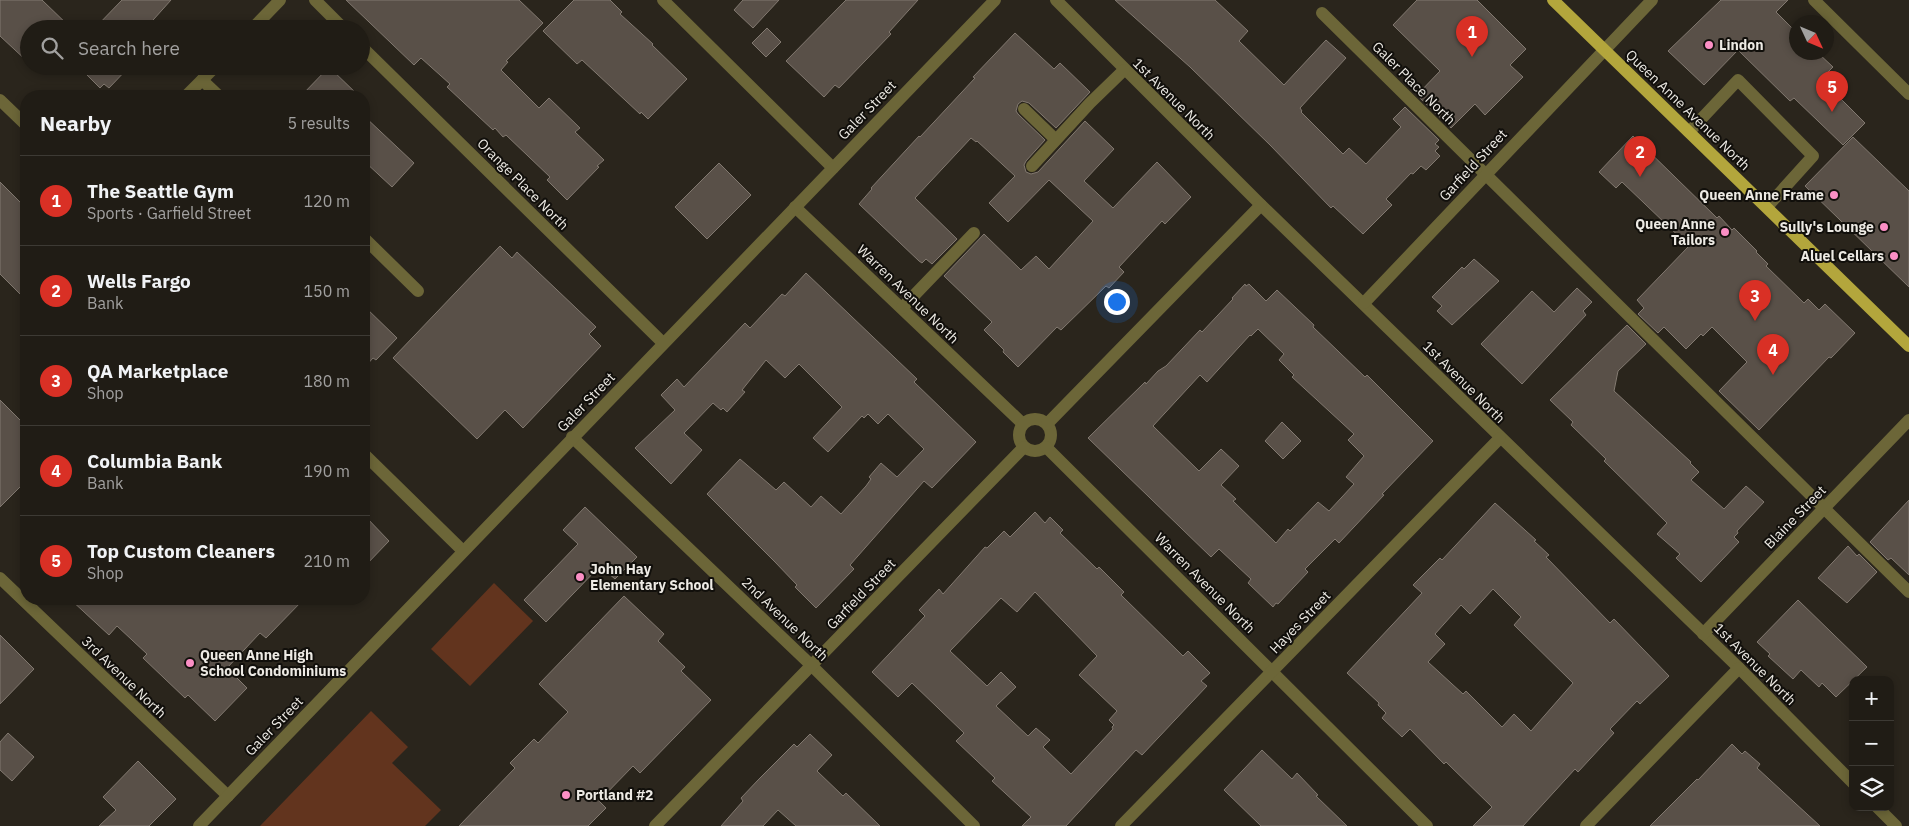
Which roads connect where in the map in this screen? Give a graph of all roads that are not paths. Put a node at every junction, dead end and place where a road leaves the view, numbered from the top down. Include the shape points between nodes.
1 (280, 0) edge
2 (315, 0) edge
3 (664, 0) edge
4 (995, 0) edge
5 (1056, 0) edge
6 (1553, 0) edge
7 (1652, 0) edge
8 (1814, 0) edge
9 (1322, 13) dead end
10 (261, 20) edge
11 (335, 20) edge
12 (1604, 49) junction
13 (370, 55) edge
14 (1124, 70) junction
15 (207, 75) edge
16 (202, 80) junction
17 (192, 90) edge
18 (213, 90) edge
19 (1909, 94) edge
20 (0, 100) edge
21 (1024, 109) dead end
22 (20, 119) edge
23 (1689, 132) junction
24 (1055, 139) junction
25 (1032, 166) dead end
26 (832, 168) junction
27 (1484, 174) junction
28 (1261, 205) junction
29 (795, 207) junction
30 (1766, 207) junction
31 (974, 233) dead end
32 (370, 244) edge
33 (418, 291) dead end
34 (1364, 303) junction
35 (902, 308) junction
36 (663, 343) junction
37 (1909, 346) edge
38 (1909, 420) edge
39 (1023, 424) junction
40 (1047, 424) junction
41 (572, 437) junction
42 (1500, 438) junction
43 (1024, 447) junction
44 (1046, 447) junction
45 (370, 460) edge
46 (1825, 508) junction
47 (463, 551) junction
48 (0, 578) edge
49 (1909, 592) edge
50 (20, 597) edge
51 (28, 605) edge
52 (1703, 634) junction
53 (812, 666) junction
54 (1739, 668) junction
55 (1272, 672) junction
56 (1849, 779) edge
57 (228, 796) junction
58 (1881, 811) edge
59 (199, 826) edge
60 (655, 826) edge
61 (974, 826) edge
62 (1121, 826) edge
63 (1427, 826) edge
64 (1586, 826) edge
65 (1896, 826) edge

1 - 10 street
2 - 11 street
3 - 26 street
4 - 26 street, Galer Street
5 - 14 street, 1st Avenue North
6 - 12 main road, Queen Anne Avenue North
7 - 12 street, Garfield Street
8 - 19 street
9 - 27 street, Galer Place North
12 - 23 main road, Queen Anne Avenue North
12 - 27 street, Garfield Street
13 - 36 street, Orange Place North
14 - 24 street
14 - 28 street, 1st Avenue North
15 - 16 street
16 - 17 street
16 - 18 street
20 - 22 street
21 - 24 street
23 - 30 main road, Queen Anne Avenue North
23 - 30 street via 1738,80 1813,156
24 - 25 street
26 - 29 street, Galer Street
27 - 34 street, Garfield Street
27 - 46 street, Galer Place North
28 - 34 street, 1st Avenue North
28 - 40 street
29 - 35 street, Warren Avenue North
29 - 36 street, Galer Street
30 - 37 main road, Queen Anne Avenue North
31 - 35 street
32 - 33 street
34 - 42 street, 1st Avenue North
35 - 39 street, Warren Avenue North
36 - 41 street, Galer Street
38 - 46 street, Blaine Street
39 - 40 street via 1037,418
39 - 43 street via 1019,435
40 - 44 street via 1052,438
41 - 47 street, Galer Street
41 - 53 street, 2nd Avenue North
42 - 52 street, 1st Avenue North
42 - 55 street, Hayes Street
43 - 44 street via 1036,451
43 - 53 street, Garfield Street
44 - 55 street, Warren Avenue North
45 - 47 street
46 - 49 street, Galer Place North
46 - 52 street, Blaine Street
47 - 57 street, Galer Street
48 - 50 street, 3rd Avenue North
51 - 57 street, 3rd Avenue North
52 - 54 street, 1st Avenue North
53 - 60 street, Garfield Street
53 - 61 street, 2nd Avenue North
54 - 56 street, 1st Avenue North
54 - 64 street
55 - 62 street, Hayes Street
55 - 63 street, Warren Avenue North
57 - 59 street, Galer Street
58 - 65 street

